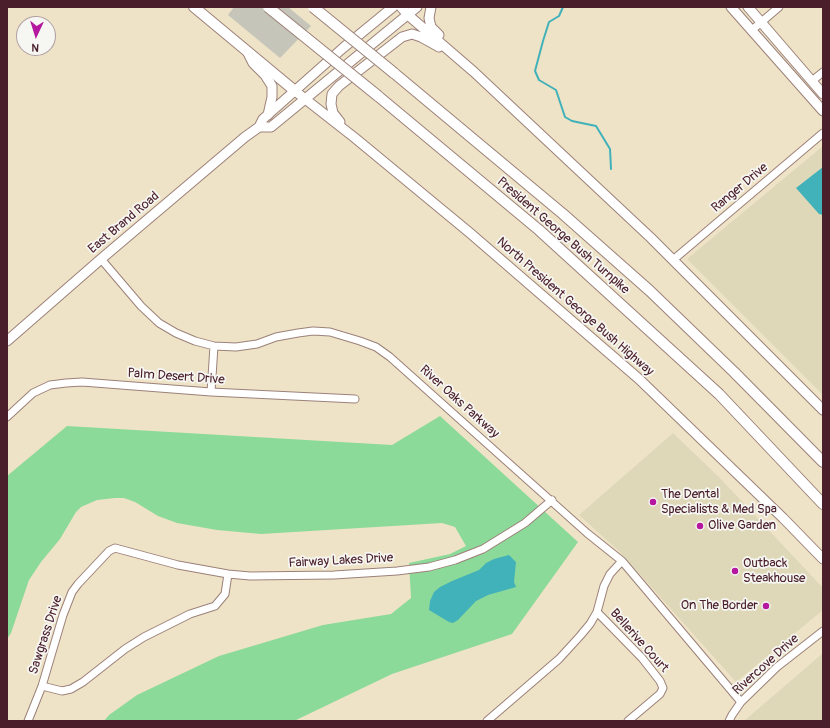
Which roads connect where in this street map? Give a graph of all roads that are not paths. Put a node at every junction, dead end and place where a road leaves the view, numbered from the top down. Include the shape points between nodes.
1 (194, 7) edge
2 (268, 7) edge
3 (314, 7) edge
4 (393, 7) edge
5 (401, 7) edge
6 (417, 7) edge
7 (431, 7) edge
8 (731, 7) edge
9 (748, 7) edge
10 (779, 7) edge
11 (408, 15) junction
12 (761, 22) junction
13 (752, 30) junction
14 (248, 52) junction
15 (474, 72) junction
16 (823, 72) edge
17 (812, 81) junction
18 (295, 91) junction
19 (823, 94) edge
20 (304, 98) junction
21 (823, 111) edge
22 (268, 115) junction
23 (260, 127) junction
24 (823, 133) edge
25 (355, 138) junction
26 (101, 259) junction
27 (673, 260) junction
28 (7, 341) edge
29 (214, 346) junction
30 (211, 392) junction
31 (355, 399) dead end
32 (823, 410) edge
33 (7, 417) edge
34 (823, 462) edge
35 (552, 500) junction
36 (823, 504) edge
37 (115, 548) joint
38 (823, 559) edge
39 (622, 561) junction
40 (228, 574) junction
41 (596, 612) junction
42 (823, 631) edge
43 (42, 686) junction
44 (741, 702) junction
45 (28, 721) edge
46 (487, 721) edge
47 (628, 721) edge
48 (729, 721) edge

1 - 14 highway
2 - 36 highway, President George Bush Turnpike, bridge via 539,230 719,394
3 - 34 highway, President George Bush Turnpike, bridge via 568,219 650,291
4 - 18 main road, East Brand Road
5 - 11 main road
6 - 11 main road, East Brand Road
7 - 15 main road via 429,18 432,27 472,66
8 - 13 main road
9 - 12 main road
10 - 12 street
11 - 15 main road
11 - 20 main road, East Brand Road
12 - 13 street
12 - 17 main road
13 - 21 main road
14 - 18 highway
14 - 22 main road via 272,86
15 - 25 main road via 421,37 412,34 402,37 332,94 333,113
15 - 27 main road
16 - 17 street
17 - 19 main road
18 - 20 main road, North President George Bush Highway
18 - 22 main road, East Brand Road
20 - 23 main road, East Brand Road via 271,127
20 - 25 main road, North President George Bush Highway
22 - 23 main road, East Brand Road
23 - 26 main road, East Brand Road via 241,140
24 - 27 street, Ranger Drive
25 - 38 main road, North President George Bush Highway via 639,379
26 - 28 main road, East Brand Road
26 - 29 street, River Oaks Parkway via 159,323 194,341
27 - 32 main road
29 - 30 street
29 - 35 street, River Oaks Parkway via 257,344 276,337 313,331 330,332 376,347 402,366
30 - 31 street, Palm Desert Drive
30 - 33 street, Palm Desert Drive via 66,383 50,385 33,393
35 - 39 street, River Oaks Parkway
35 - 40 street, Fairway Lakes Drive via 525,523 483,549 429,567 334,575
37 - 40 street, Fairway Lakes Drive
37 - 43 street, Sawgrass Drive via 109,551 72,592
39 - 41 street via 610,574
39 - 44 street, River Oaks Parkway
40 - 43 street via 225,594 215,606 190,614 144,637 71,690 62,691
41 - 46 street via 590,624 560,659
41 - 47 street, Bellerive Court via 642,658 663,688 660,694
42 - 44 street, Rivercove Drive via 777,668
43 - 45 street, Sawgrass Drive
44 - 48 street, Rivercove Drive

